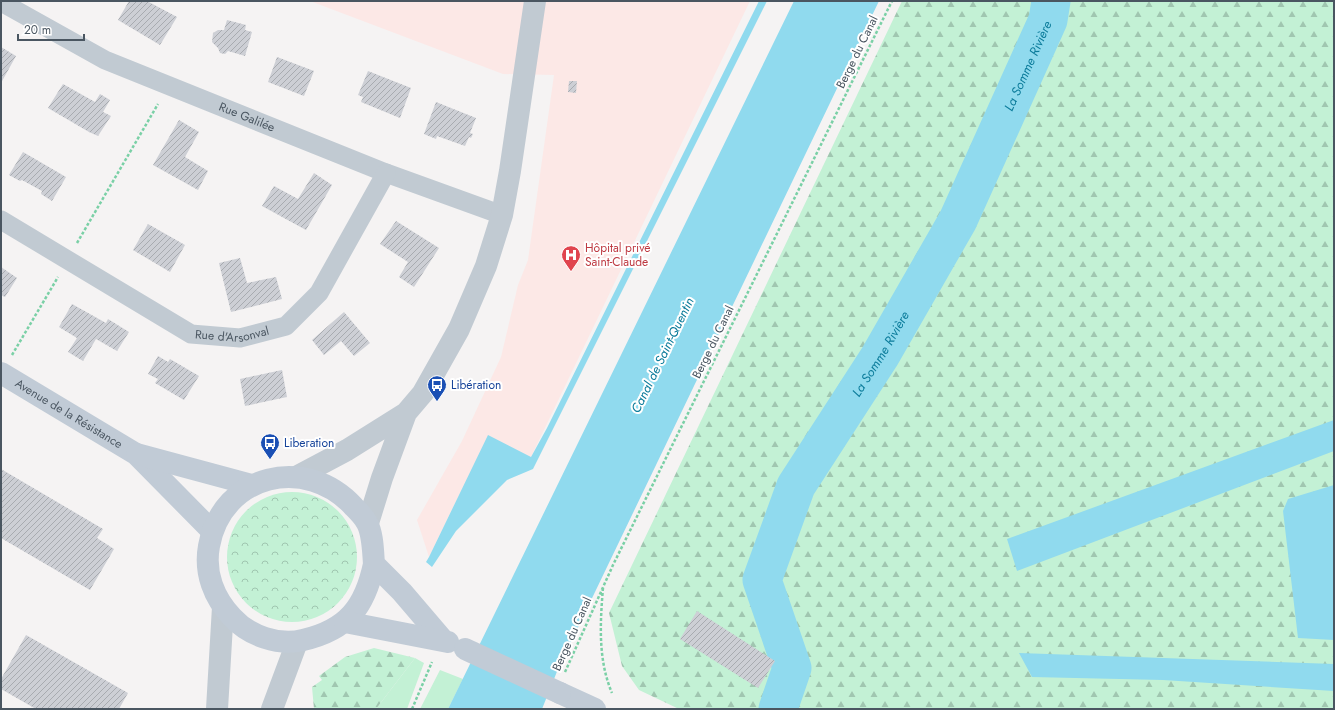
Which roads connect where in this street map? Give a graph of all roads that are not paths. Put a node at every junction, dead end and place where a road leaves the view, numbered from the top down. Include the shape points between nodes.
1 (535, 1) edge
2 (1, 2) edge
3 (386, 173) junction
4 (502, 215) junction
5 (1, 220) edge
6 (1, 373) edge
7 (406, 413) junction
8 (136, 454) junction
9 (298, 476) junction
10 (252, 485) junction
11 (368, 523) junction
12 (212, 531) junction
13 (374, 564) junction
14 (223, 607) junction
15 (345, 622) junction
16 (443, 640) junction
17 (297, 642) junction
18 (217, 709) edge
19 (272, 709) edge
20 (595, 709) edge

1 - 4 street
2 - 3 street, Rue Galilée via 105,60
3 - 4 street, Rue Galilée
3 - 5 street, Rue d'Arsonval via 318,293 286,326 240,338 190,334
4 - 7 street via 486,266 459,329 422,393
6 - 8 main road, Avenue de la Résistance
7 - 9 street via 347,450
7 - 11 street
8 - 10 main road
8 - 12 main road
9 - 10 main road via 274,477
9 - 11 main road via 322,482 343,495
10 - 12 main road via 235,497 221,512
11 - 13 main road
12 - 14 main road via 207,557 211,583
13 - 15 main road via 363,599
13 - 16 main road
14 - 17 main road via 237,623 255,634 276,641
14 - 18 street
15 - 16 main road
15 - 17 main road via 323,636
16 - 20 main road, bridge via 561,686
17 - 19 street

